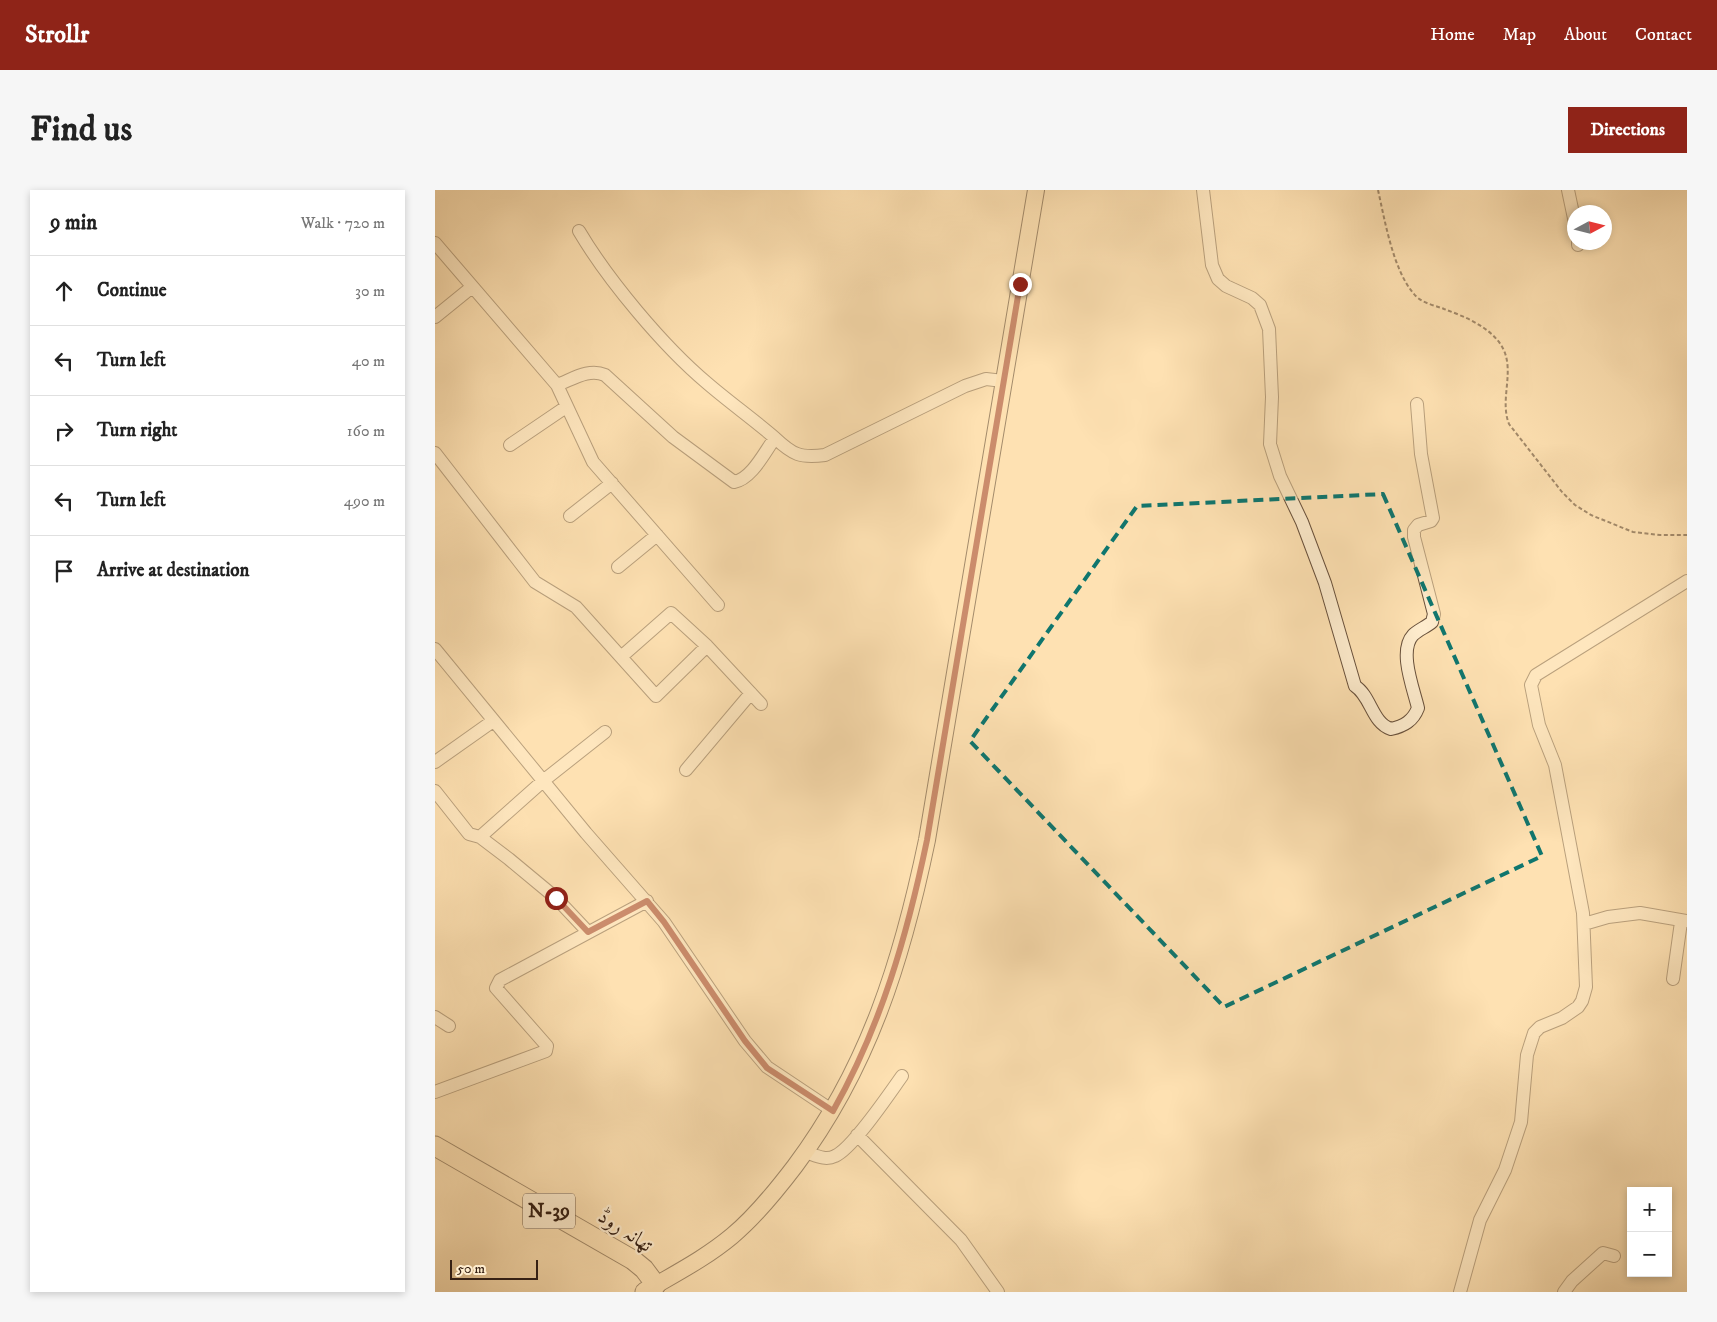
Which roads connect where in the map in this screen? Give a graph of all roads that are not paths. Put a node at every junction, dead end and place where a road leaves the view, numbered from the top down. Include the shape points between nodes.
1 (1036, 190) edge
2 (1203, 190) edge
3 (1567, 190) edge
4 (1571, 205) edge
5 (579, 231) dead end
6 (435, 242) edge
7 (472, 286) junction
8 (435, 317) edge
9 (1003, 381) junction
10 (557, 385) junction
11 (1417, 404) dead end
12 (566, 407) junction
13 (775, 438) junction
14 (509, 446) dead end
15 (435, 453) edge
16 (612, 483) junction
17 (570, 516) dead end
18 (657, 535) junction
19 (618, 567) dead end
20 (1687, 581) edge
21 (718, 605) dead end
22 (707, 646) junction
23 (435, 649) edge
24 (621, 657) junction
25 (751, 693) junction
26 (761, 704) dead end
27 (493, 721) junction
28 (605, 732) dead end
29 (435, 762) edge
30 (686, 770) dead end
31 (543, 781) junction
32 (435, 791) edge
33 (479, 837) junction
34 (647, 901) junction
35 (1684, 922) edge
36 (1584, 924) junction
37 (588, 932) junction
38 (1673, 979) dead end
39 (435, 1017) edge
40 (449, 1026) dead end
41 (902, 1076) dead end
42 (435, 1092) edge
43 (833, 1111) junction
44 (857, 1135) junction
45 (435, 1146) edge
46 (805, 1152) junction
47 (1615, 1256) dead end
48 (653, 1290) edge
49 (998, 1292) edge
50 (1460, 1292) edge
51 (1564, 1292) edge

1 - 9 main road
2 - 11 street via 1212,265 1218,279 1260,305 1269,329 1270,444 1273,457 1325,583 1355,686 1365,695 1381,723 1391,729 1410,721 1419,708 1408,667 1409,642 1412,636 1432,622 1434,614 1414,537 1418,525 1431,522 1433,518 1421,454
3 - 4 street
5 - 13 street via 592,253 673,350 706,382
6 - 7 street
7 - 8 street
7 - 10 street
9 - 13 street via 986,379 965,386 825,455 805,457 788,450
9 - 43 main road via 927,840 913,906 877,1020 854,1074
10 - 12 street
10 - 13 street via 588,372 597,371 605,375 673,437 734,482 742,481
12 - 14 street
12 - 16 street via 593,462
15 - 24 street via 535,582 576,607
16 - 17 street
16 - 18 street
18 - 19 street
18 - 21 street
20 - 36 street via 1536,675 1531,685 1539,725 1555,765
22 - 24 street via 671,612
22 - 24 street via 656,696
22 - 25 street
23 - 27 street
25 - 26 street
25 - 30 street
27 - 29 street
27 - 31 street
28 - 31 street
31 - 33 street
31 - 34 street
32 - 33 street via 469,834
33 - 37 street via 556,898
34 - 37 street
34 - 43 street via 767,1068
35 - 36 street via 1640,913
35 - 38 street
36 - 50 street via 1586,987 1582,1001 1534,1033 1527,1055 1521,1122 1505,1170 1480,1220
37 - 42 street via 500,980 496,988 547,1046 546,1052
39 - 40 street
41 - 44 street
43 - 46 main road
44 - 46 street via 835,1156 825,1159
44 - 49 street via 961,1240
45 - 48 highway, تھانہ روڈ / N-39 via 624,1254 644,1269
46 - 48 main road via 764,1205 733,1235 704,1258
47 - 51 street via 1603,1253

